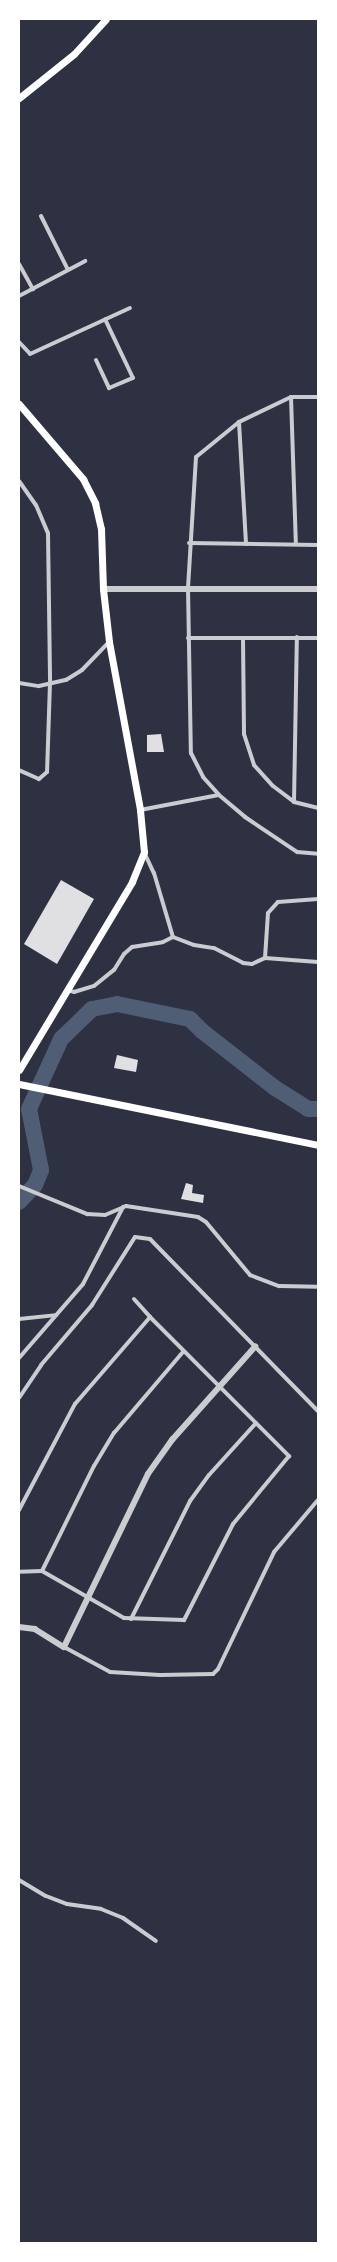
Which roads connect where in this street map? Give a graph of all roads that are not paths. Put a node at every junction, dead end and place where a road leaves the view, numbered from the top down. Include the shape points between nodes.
1 (106, 19) edge
2 (19, 98) edge
3 (41, 216) dead end
4 (84, 261) dead end
5 (19, 264) edge
6 (68, 270) junction
7 (33, 289) junction
8 (19, 296) edge
9 (130, 308) dead end
10 (105, 319) junction
11 (19, 342) edge
12 (96, 360) dead end
13 (291, 397) junction
14 (318, 397) edge
15 (19, 404) edge
16 (239, 422) junction
17 (19, 481) edge
18 (189, 543) junction
19 (246, 544) junction
20 (296, 544) junction
21 (318, 544) edge
22 (188, 588) junction
23 (103, 589) junction
24 (318, 589) edge
25 (297, 637) junction
26 (188, 638) junction
27 (244, 638) junction
28 (318, 638) edge
29 (109, 642) junction
30 (19, 683) edge
31 (50, 683) junction
32 (19, 770) edge
33 (219, 795) junction
34 (294, 802) junction
35 (318, 808) edge
36 (140, 810) junction
37 (144, 852) junction
38 (318, 854) edge
39 (318, 899) edge
40 (173, 937) junction
41 (265, 958) junction
42 (318, 962) edge
43 (68, 990) junction
44 (19, 1070) edge
45 (22, 1085) edge
46 (318, 1146) edge
47 (19, 1186) edge
48 (123, 1207) junction
49 (318, 1287) edge
50 (134, 1299) dead end
51 (56, 1315) junction
52 (150, 1317) junction
53 (19, 1319) edge
54 (255, 1347) junction
55 (184, 1352) junction
56 (19, 1358) edge
57 (220, 1386) junction
58 (19, 1398) edge
59 (318, 1411) edge
60 (256, 1423) junction
61 (318, 1500) edge
62 (19, 1510) edge
63 (42, 1571) junction
64 (19, 1572) edge
65 (87, 1598) junction
66 (131, 1619) junction
67 (19, 1627) edge
68 (64, 1647) junction
69 (19, 1880) edge
70 (156, 1941) dead end

1 - 2 main road via 74,54
3 - 6 street
4 - 6 street
5 - 7 street
6 - 7 street
7 - 8 street
9 - 10 street
10 - 11 street via 30,354
10 - 12 street via 133,378 109,388
13 - 14 street
13 - 16 street
13 - 20 street
15 - 23 main road via 83,479 95,503 101,529
16 - 18 street via 196,457
16 - 19 street
17 - 31 street via 36,504 48,534
18 - 19 street
18 - 22 street
19 - 20 street
20 - 21 street
22 - 23 street
22 - 24 street
22 - 26 street
23 - 29 main road
25 - 27 street
25 - 28 street
25 - 34 street
26 - 27 street
26 - 33 street via 190,752 204,777
27 - 34 street via 244,734 254,764 273,786
29 - 31 street via 82,670 66,680
29 - 36 main road
30 - 31 street via 39,686
31 - 32 street via 47,772 39,779
33 - 36 street
33 - 38 street via 245,817 297,852
34 - 35 street
36 - 37 main road
37 - 40 street via 154,873
37 - 43 main road via 132,882
39 - 41 street via 278,902 268,913
40 - 41 street via 194,945 214,948 243,963 252,964
40 - 43 street via 163,942 132,947 114,970 94,986 74,992
41 - 42 street
43 - 44 main road
45 - 46 main road
47 - 48 street via 87,1214 105,1215
48 - 49 street via 198,1217 206,1222 250,1275 279,1286
48 - 51 street via 83,1284
50 - 52 street
51 - 53 street
51 - 56 street
52 - 55 street
52 - 62 street via 76,1404
54 - 57 street
54 - 58 street via 150,1239 135,1237 92,1305 41,1365
54 - 59 street
55 - 57 street
55 - 63 street via 114,1433 94,1466
57 - 60 street
57 - 65 street via 172,1440 148,1474
60 - 66 street via 209,1475 190,1501
60 - 66 street via 289,1456 233,1524 184,1620
61 - 68 street via 274,1552 218,1669 213,1674 160,1675 110,1672
63 - 64 street
63 - 65 street
65 - 66 street
65 - 68 street
67 - 68 street via 35,1629
69 - 70 street via 46,1896 67,1904 101,1909 123,1918

